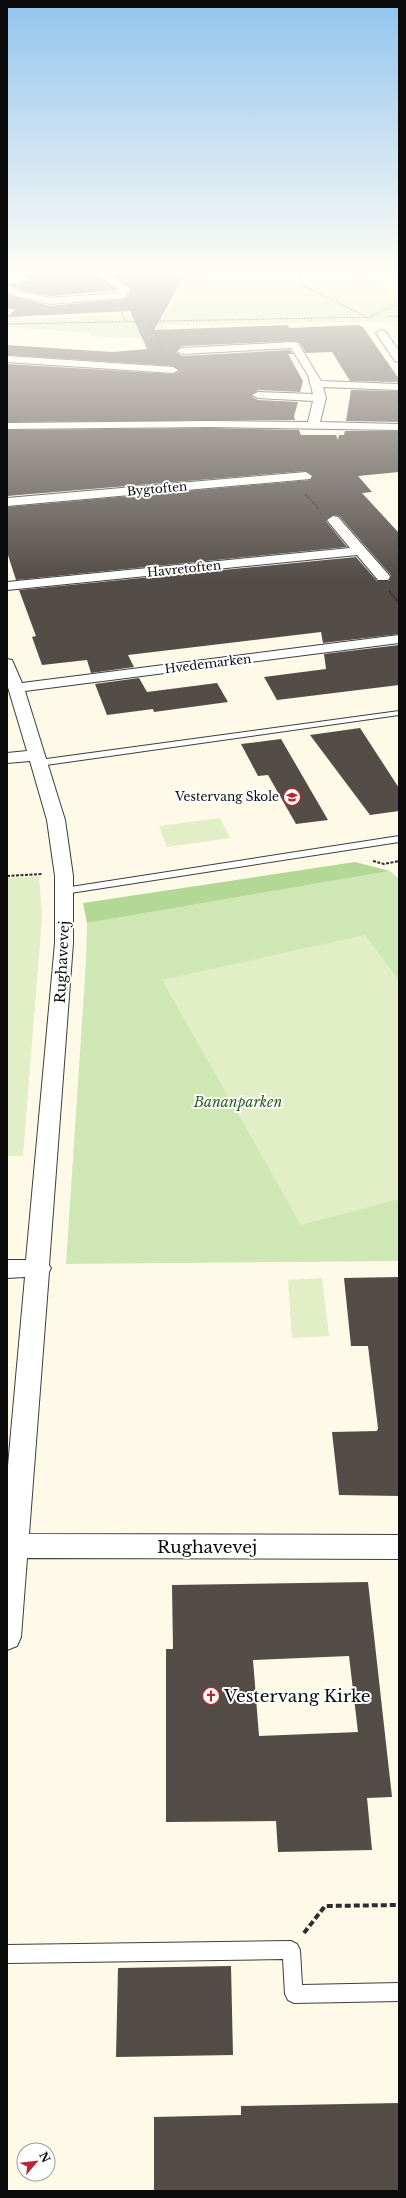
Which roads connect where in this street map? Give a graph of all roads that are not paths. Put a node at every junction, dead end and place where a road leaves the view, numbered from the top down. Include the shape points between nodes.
1 (314, 376) edge
2 (319, 384) junction
3 (399, 387) edge
4 (258, 395) dead end
5 (320, 398) junction
6 (7, 426) edge
7 (313, 426) junction
8 (399, 427) edge
9 (306, 476) dead end
10 (7, 502) edge
11 (333, 520) road end
12 (360, 551) junction
13 (383, 577) dead end
14 (7, 586) edge
15 (399, 639) edge
16 (7, 663) edge
17 (16, 688) junction
18 (399, 713) edge
19 (7, 758) edge
20 (38, 759) junction
21 (399, 839) edge
22 (64, 884) junction
23 (39, 1268) junction
24 (7, 1269) edge
25 (14, 1546) junction
26 (399, 1547) edge
27 (7, 1637) edge
28 (7, 1954) edge
29 (399, 1992) edge

1 - 2 street
2 - 3 street
2 - 5 street
4 - 5 street
5 - 7 street
6 - 7 street
7 - 8 street
9 - 10 street, Bygtoften
11 - 12 street
12 - 13 street
12 - 14 street, Havretoften
15 - 17 street, Hvedemarken
16 - 17 street, Rughavevej
17 - 20 street, Rughavevej
18 - 20 lane
19 - 20 street
20 - 22 street, Rughavevej via 56,820
21 - 22 lane
22 - 23 street, Rughavevej via 64,943
23 - 24 street
23 - 25 street, Rughavevej
25 - 26 street, Rughavevej
25 - 27 street, Rughavevej
28 - 29 lane via 291,1950 294,1994

